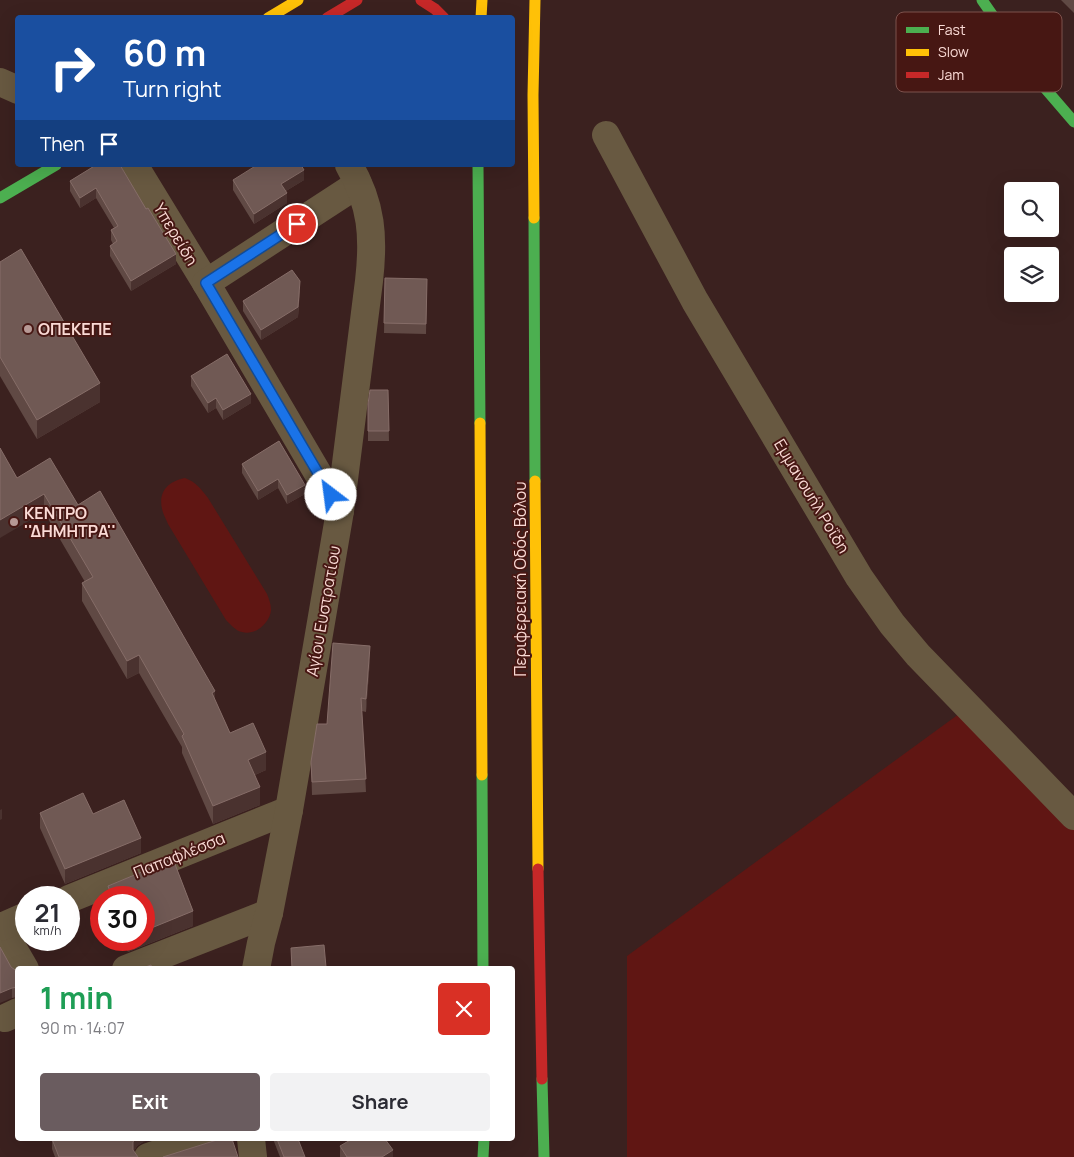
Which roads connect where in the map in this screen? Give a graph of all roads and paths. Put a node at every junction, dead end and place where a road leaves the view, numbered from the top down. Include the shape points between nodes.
1 (298, 0) edge
2 (357, 0) edge
3 (420, 0) edge
4 (482, 0) edge
5 (534, 0) edge
6 (982, 0) edge
7 (990, 12) edge
8 (273, 15) edge
9 (332, 15) edge
10 (441, 15) edge
11 (481, 15) edge
12 (546, 31) dead end
13 (0, 82) edge
14 (15, 89) edge
15 (1049, 92) edge
16 (533, 96) junction
17 (1074, 122) edge
18 (606, 135) dead end
19 (53, 167) edge
20 (135, 167) edge
21 (478, 167) edge
22 (354, 174) edge
23 (0, 198) edge
24 (206, 283) junction
25 (340, 511) junction
26 (289, 810) junction
27 (1074, 816) edge
28 (80, 895) edge
29 (269, 913) junction
30 (15, 921) edge
31 (0, 927) edge
32 (23, 966) edge
33 (134, 966) edge
34 (257, 966) edge
35 (483, 966) edge
36 (196, 1141) edge
37 (251, 1141) edge
38 (484, 1141) edge
39 (148, 1157) edge
40 (253, 1157) edge
41 (483, 1157) edge
42 (544, 1157) edge

1 - 8 main road
2 - 9 main road
3 - 10 main road
4 - 11 main road
5 - 16 main road, Περιφερειακή Οδός Βόλου
6 - 7 main road
12 - 16 main road
13 - 14 street
15 - 17 main road
16 - 42 main road, Περιφερειακή Οδός Βόλου via 537,798
18 - 27 street, Εμμανουήλ Ροΐδη via 695,301 859,577 918,655
19 - 23 main road
20 - 24 street, Υπερείδη
21 - 35 main road
22 - 24 street
22 - 25 street, Αγίου Ευστρατίου via 370,222 371,262
24 - 25 street, Υπερείδη
25 - 26 street, Αγίου Ευστρατίου
26 - 28 street, Παπαφλέσσα
26 - 29 street, Αγίου Ευστρατίου
29 - 33 street
29 - 34 street, Αγίου Ευστρατίου
30 - 31 street
31 - 32 street
36 - 39 street
37 - 40 street
38 - 41 main road

